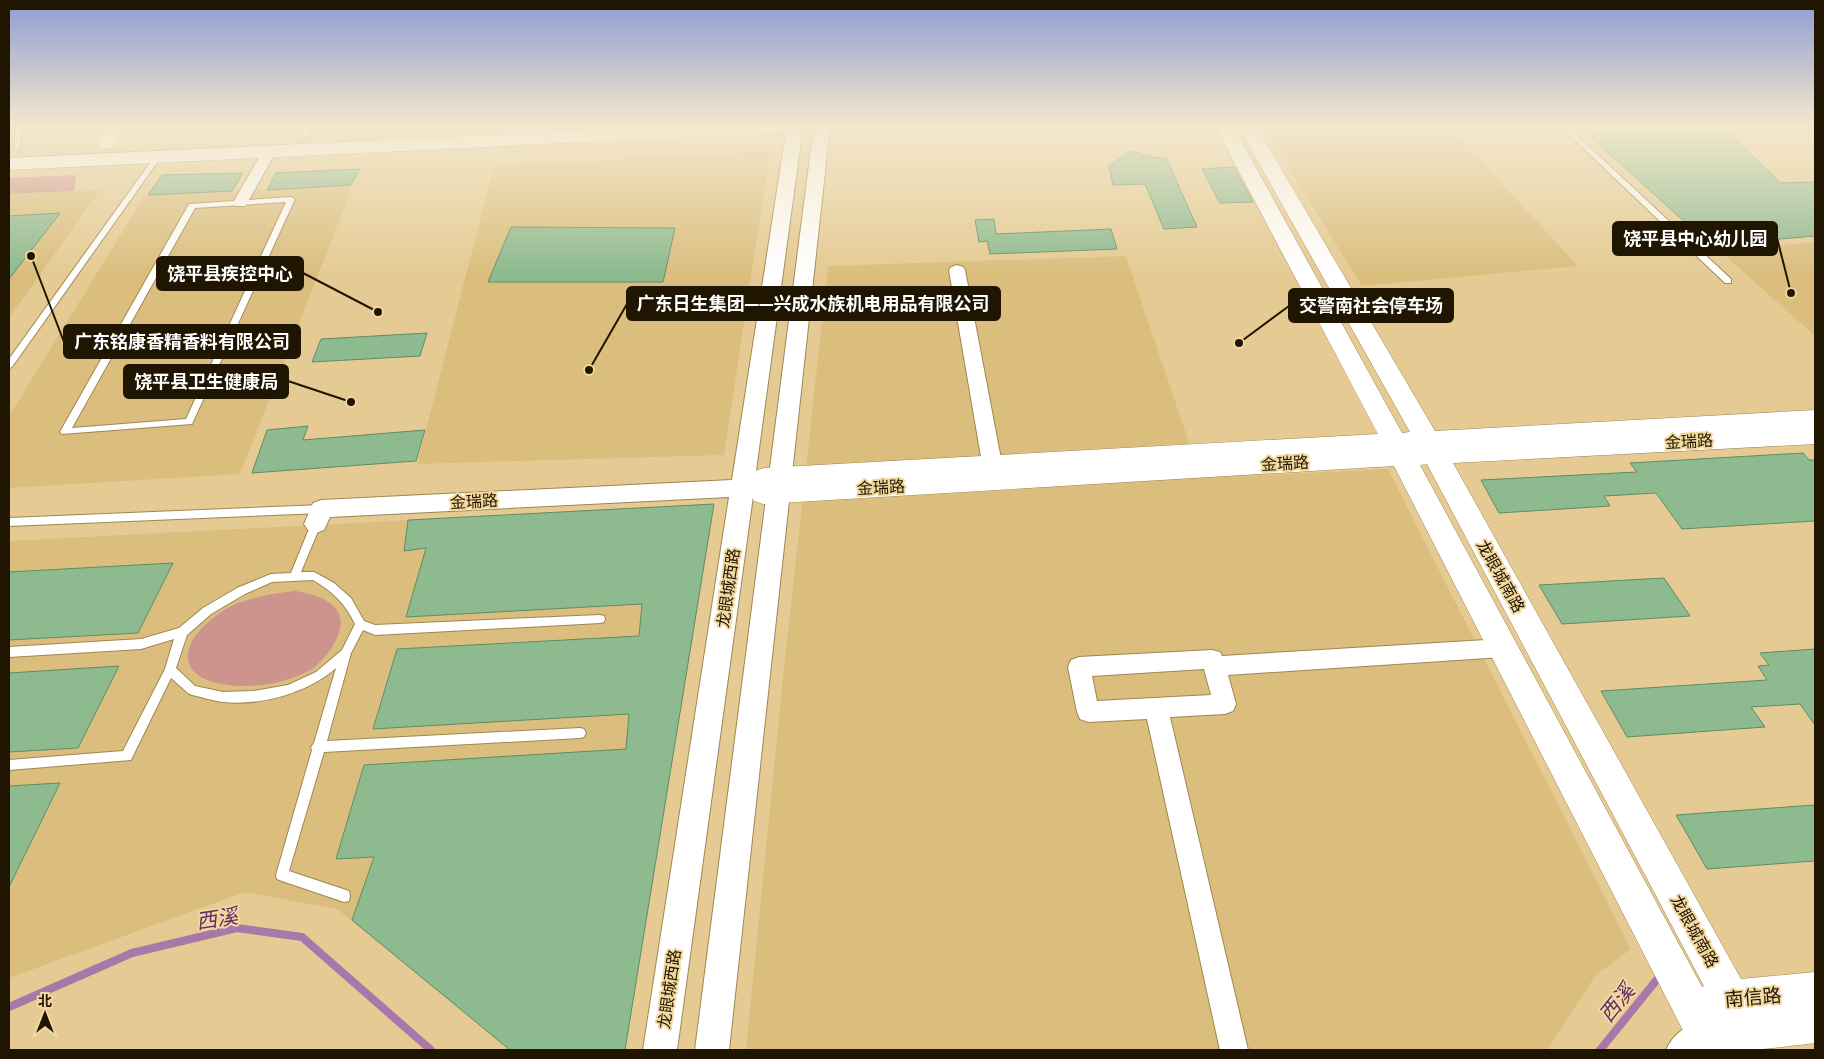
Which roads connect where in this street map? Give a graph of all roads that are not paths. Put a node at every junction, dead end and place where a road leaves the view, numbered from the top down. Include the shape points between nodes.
1 (144, 175) edge
2 (256, 175) edge
3 (787, 175) edge
4 (816, 175) edge
5 (1251, 175) edge
6 (1275, 175) edge
7 (1616, 175) edge
8 (240, 203) junction
9 (957, 270) dead end
10 (1728, 282) dead end
11 (9, 365) edge
12 (1815, 419) edge
13 (1815, 435) edge
14 (1431, 447) junction
15 (1398, 449) junction
16 (994, 473) junction
17 (763, 486) joint
18 (319, 516) junction
19 (9, 522) edge
20 (294, 577) junction
21 (600, 619) dead end
22 (360, 624) junction
23 (182, 632) junction
24 (1503, 648) junction
25 (9, 652) edge
26 (346, 653) junction
27 (1214, 666) junction
28 (170, 668) junction
29 (1156, 708) junction
30 (580, 733) dead end
31 (317, 747) junction
32 (9, 765) edge
33 (344, 896) dead end
34 (1815, 991) edge
35 (1815, 1024) edge
36 (1693, 1029) edge
37 (1748, 1030) junction
38 (660, 1050) edge
39 (712, 1050) edge
40 (1234, 1050) edge

1 - 11 lane
2 - 8 street
3 - 38 street, 龙眼城西路
4 - 39 street
5 - 15 main road, 龙眼城南路
6 - 14 main road, 龙眼城南路
7 - 10 lane
8 - 8 lane via 192,206 65,432 189,422 292,199
9 - 16 street
12 - 14 main road, 金瑞路
13 - 14 main road, 金瑞路
14 - 15 main road, 金瑞路
14 - 37 main road, 龙眼城南路
15 - 16 main road, 金瑞路
15 - 24 main road, 龙眼城南路
16 - 17 main road, 金瑞路 via 764,478
17 - 18 street, 金瑞路
18 - 19 lane
18 - 20 lane
20 - 22 lane via 314,576 332,585 351,604
20 - 23 lane via 271,578 241,591 207,611
21 - 22 lane via 375,630
22 - 26 lane
23 - 25 lane via 141,644
23 - 28 lane
24 - 27 street
24 - 36 main road, 龙眼城南路
26 - 28 lane via 320,675 290,690 254,696 223,697 192,690
26 - 31 lane
27 - 29 street via 1225,704
27 - 29 street via 1212,659 1079,667 1088,712
28 - 32 lane via 127,756
29 - 40 street
30 - 31 lane
31 - 33 lane via 282,875
34 - 36 main road, 南信路
35 - 37 main road, 南信路
36 - 37 main road, 南信路

